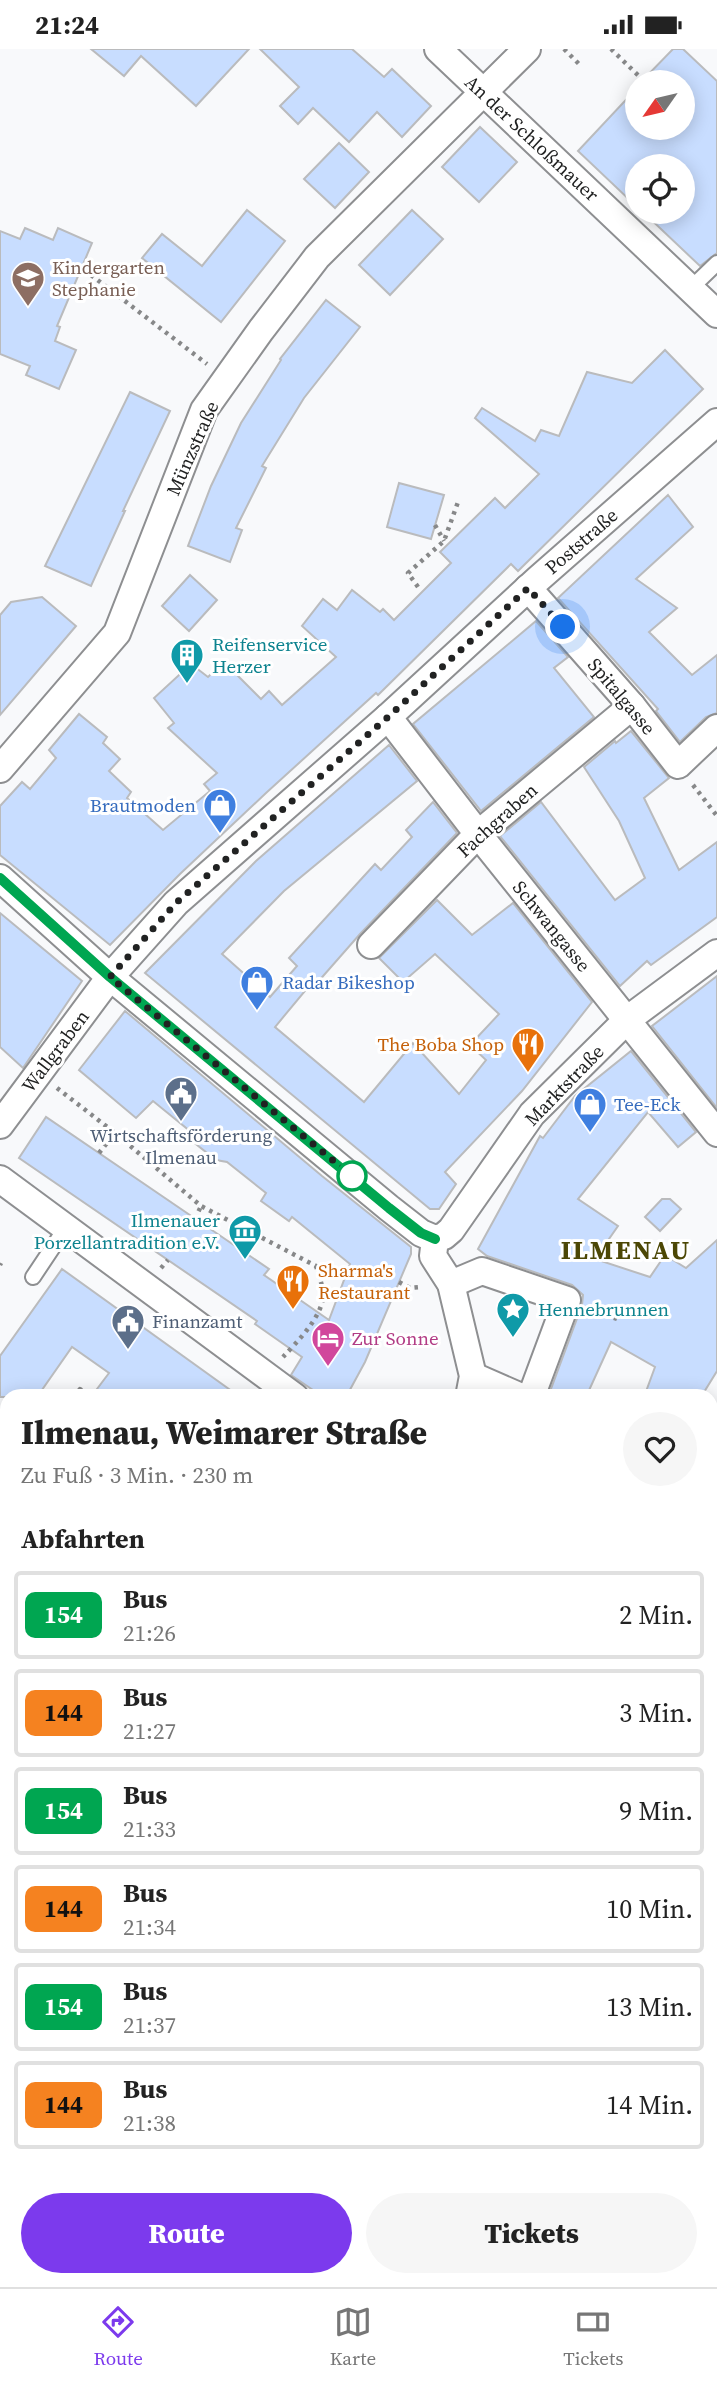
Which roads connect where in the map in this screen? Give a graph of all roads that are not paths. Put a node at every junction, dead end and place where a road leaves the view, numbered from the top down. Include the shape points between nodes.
1 (438, 49) edge
2 (527, 49) edge
3 (483, 93) junction
4 (717, 263) edge
5 (690, 289) junction
6 (717, 314) edge
7 (717, 422) edge
8 (528, 588) junction
9 (632, 706) junction
10 (388, 717) junction
11 (717, 728) edge
12 (0, 769) edge
13 (478, 834) junction
14 (0, 878) edge
15 (371, 944) dead end
16 (717, 953) edge
17 (110, 977) junction
18 (628, 1019) junction
19 (0, 1125) edge
20 (717, 1133) edge
21 (0, 1179) edge
22 (65, 1229) junction
23 (435, 1239) junction
24 (33, 1277) dead end
25 (451, 1284) junction
26 (471, 1386) edge
27 (284, 1389) edge
28 (534, 1389) edge

1 - 3 street, An der Schloßmauer
2 - 3 street, Münzstraße
3 - 5 street, An der Schloßmauer
3 - 12 street, Münzstraße via 317,257 226,379 204,410 117,633
4 - 5 lane
5 - 6 street, An der Schloßmauer
7 - 8 street, Poststraße
8 - 9 street, Spitalgasse
8 - 10 street, Poststraße
9 - 11 street, Spitalgasse via 678,765
9 - 13 street, Fachgraben
10 - 13 street, Schwangasse
10 - 17 street, Poststraße via 176,903
13 - 15 street, Fachgraben
13 - 18 street, Schwangasse
14 - 17 street
16 - 18 street, Marktstraße
17 - 19 street, Wallgraben
17 - 23 street via 389,1208
18 - 20 street, Schwangasse
18 - 23 street, Marktstraße via 532,1114 451,1230
21 - 22 street
22 - 24 lane
22 - 27 street
23 - 25 street via 433,1256
25 - 26 street
25 - 28 street via 482,1271 567,1300

